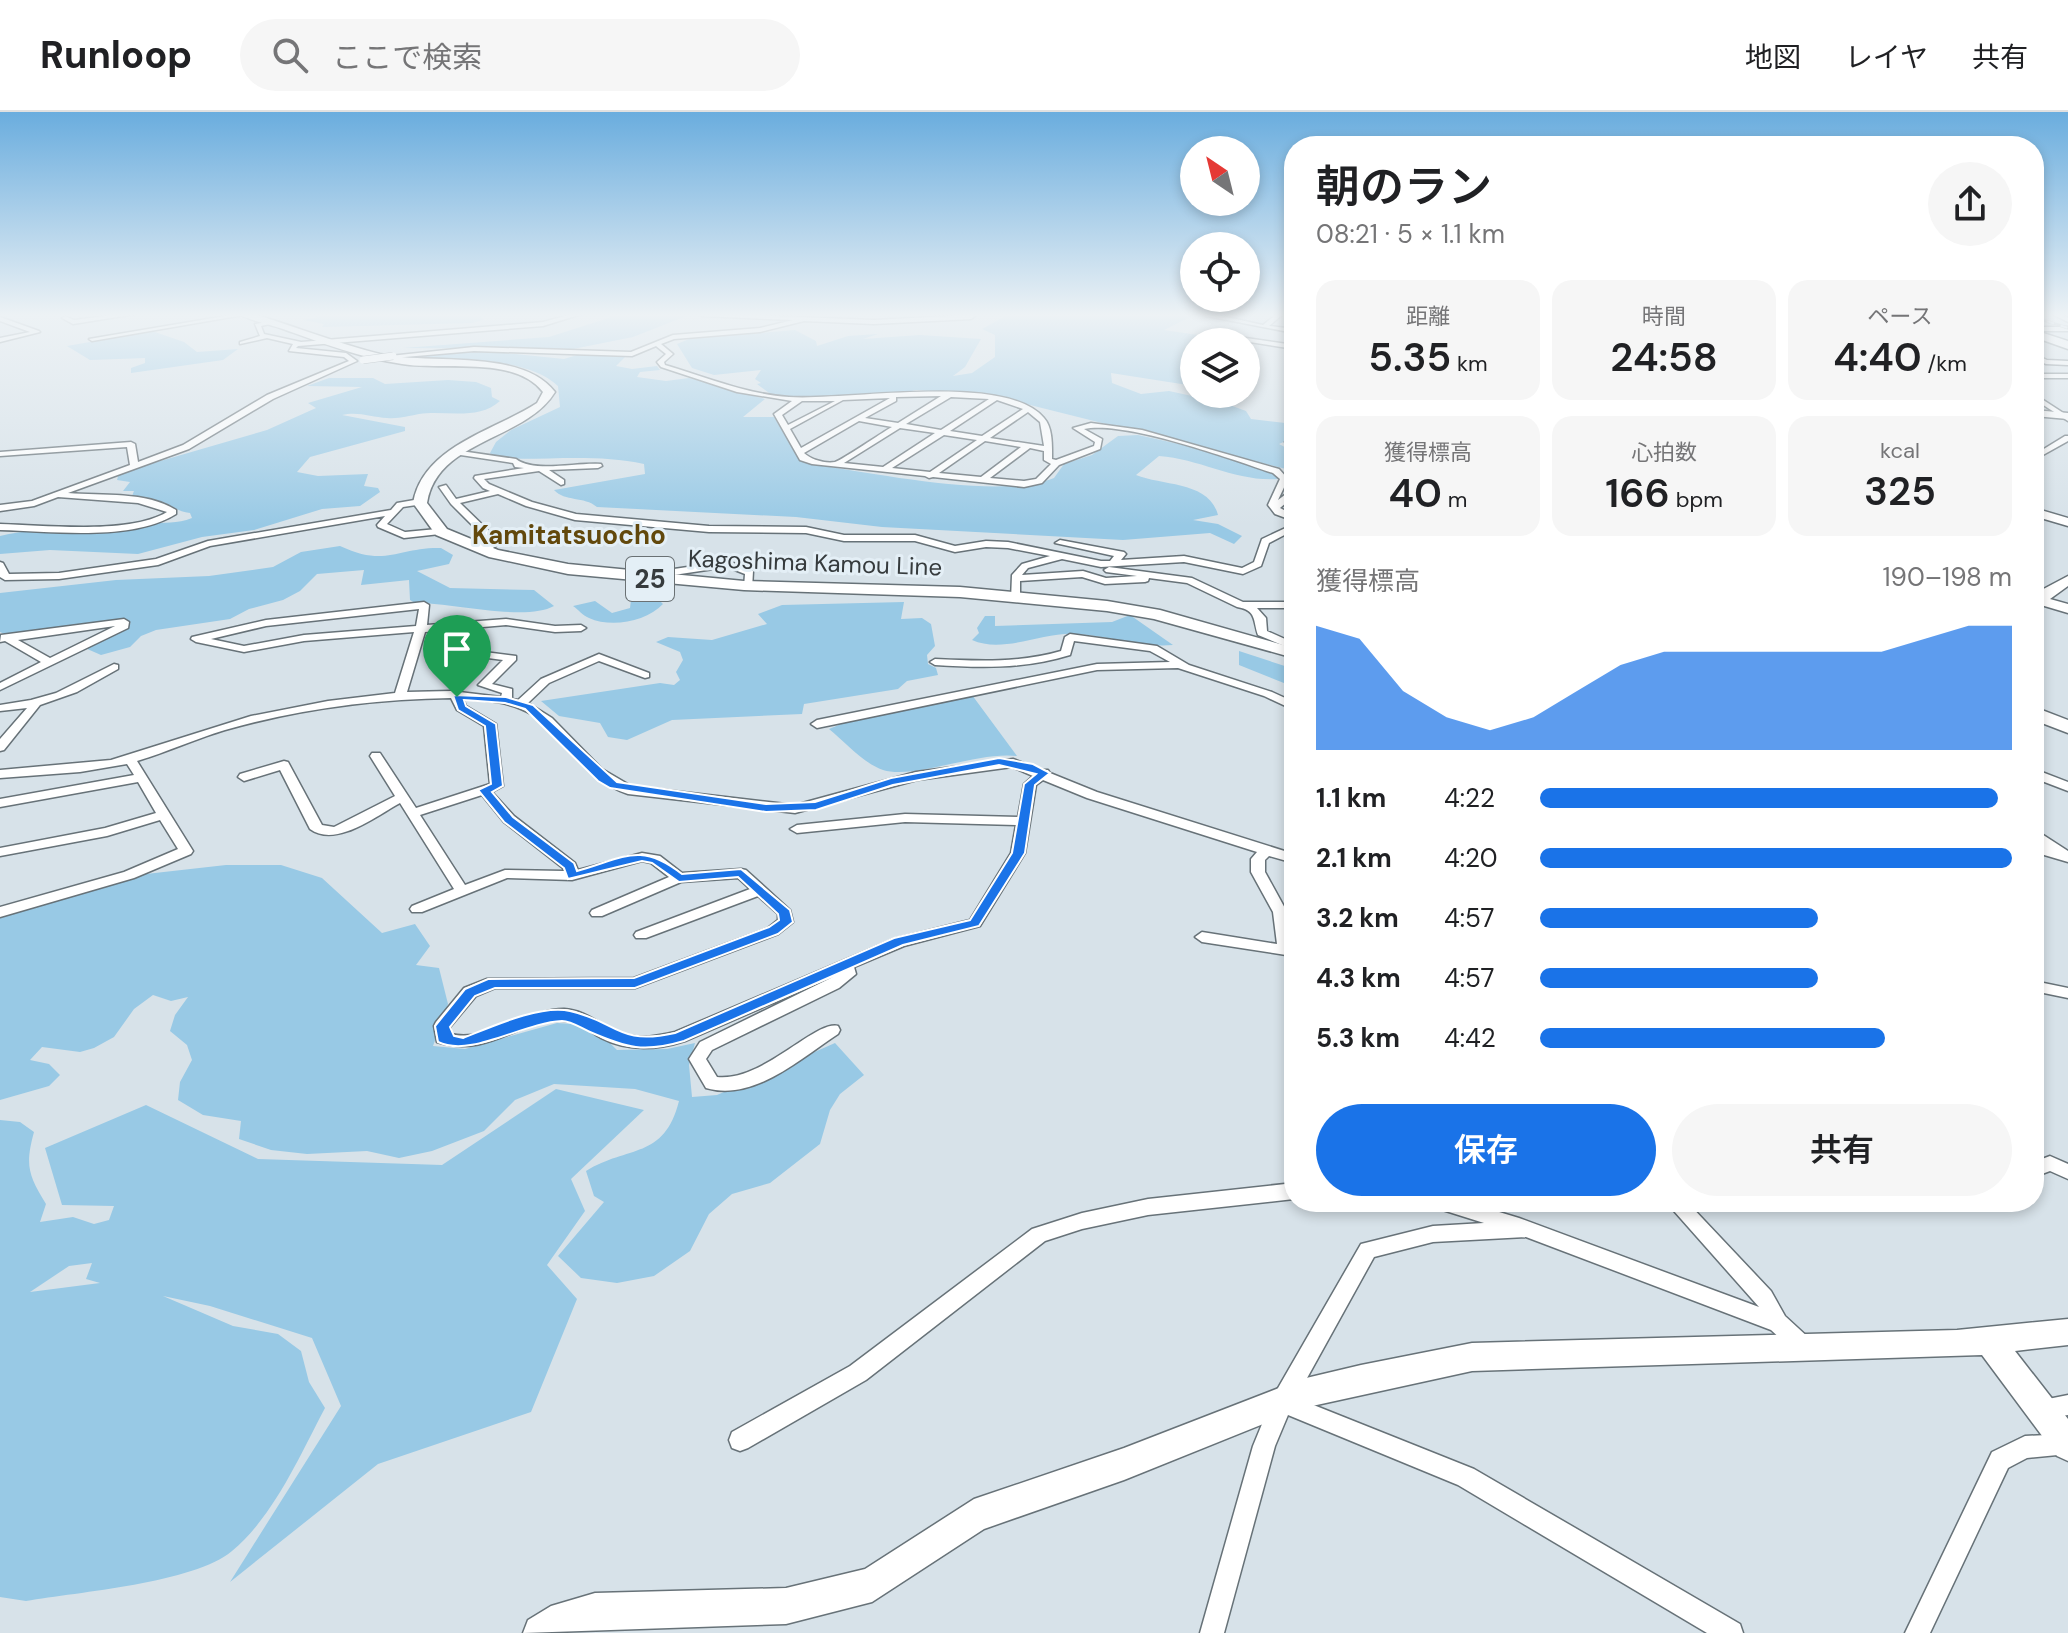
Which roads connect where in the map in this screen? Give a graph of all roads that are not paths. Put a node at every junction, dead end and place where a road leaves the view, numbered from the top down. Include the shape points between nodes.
1 (300, 384) edge
2 (544, 384) edge
3 (712, 384) edge
4 (900, 394) junction
5 (950, 394) junction
6 (996, 398) junction
7 (842, 399) junction
8 (799, 400) junction
9 (2044, 402) edge
10 (1027, 409) junction
11 (2044, 414) edge
12 (2067, 416) edge
13 (859, 419) junction
14 (899, 426) junction
15 (787, 428) junction
16 (941, 433) junction
17 (2068, 438) edge
18 (983, 440) junction
19 (1028, 446) junction
20 (1048, 449) junction
21 (801, 451) junction
22 (2044, 451) edge
23 (457, 452) junction
24 (0, 454) edge
25 (1056, 463) junction
26 (835, 465) junction
27 (134, 466) junction
28 (598, 466) dead end
29 (541, 468) junction
30 (882, 471) junction
31 (929, 476) junction
32 (981, 481) junction
33 (561, 482) dead end
34 (443, 487) dead end
35 (499, 491) junction
36 (54, 496) junction
37 (1284, 500) edge
38 (420, 502) junction
39 (454, 502) junction
40 (0, 508) edge
41 (1274, 509) junction
42 (392, 512) junction
43 (1284, 514) edge
44 (2044, 515) edge
45 (0, 517) edge
46 (2068, 522) edge
47 (0, 527) edge
48 (437, 532) junction
49 (1284, 532) edge
50 (1060, 543) dead end
51 (483, 551) junction
52 (1067, 557) junction
53 (1112, 564) junction
54 (0, 565) edge
55 (1015, 578) junction
56 (2068, 580) edge
57 (1195, 584) junction
58 (2044, 595) edge
59 (1015, 598) junction
60 (2044, 602) edge
61 (1284, 605) edge
62 (1249, 606) junction
63 (2068, 609) edge
64 (581, 628) dead end
65 (419, 629) junction
66 (2, 638) edge
67 (1284, 643) edge
68 (1284, 651) edge
69 (469, 653) dead end
70 (935, 662) dead end
71 (50, 663) junction
72 (114, 667) dead end
73 (1190, 669) junction
74 (645, 675) dead end
75 (0, 687) edge
76 (400, 696) junction
77 (457, 697) junction
78 (506, 700) junction
79 (1284, 702) edge
80 (521, 704) junction
81 (35, 706) junction
82 (0, 708) edge
83 (2044, 717) edge
84 (817, 724) dead end
85 (2068, 727) edge
86 (6, 736) edge
87 (0, 747) edge
88 (376, 756) dead end
89 (130, 759) junction
90 (1044, 773) junction
91 (0, 774) edge
92 (244, 777) dead end
93 (2044, 777) edge
94 (139, 778) junction
95 (2068, 787) edge
96 (484, 790) junction
97 (402, 797) junction
98 (0, 803) edge
99 (413, 813) junction
100 (163, 815) junction
101 (1023, 821) junction
102 (797, 829) dead end
103 (2044, 840) edge
104 (2044, 850) edge
105 (1266, 851) junction
106 (0, 852) edge
107 (1284, 856) edge
108 (2068, 856) edge
109 (572, 876) junction
110 (679, 878) junction
111 (760, 890) junction
112 (462, 891) junction
113 (417, 909) dead end
114 (0, 912) edge
115 (597, 913) dead end
116 (641, 935) dead end
117 (1202, 937) dead end
118 (1284, 937) edge
119 (1284, 950) edge
120 (846, 964) junction
121 (2044, 988) edge
122 (2068, 993) edge
123 (832, 1030) dead end
124 (2044, 1166) edge
125 (2068, 1172) edge
126 (1284, 1192) edge
127 (1472, 1212) edge
128 (1683, 1212) edge
129 (1526, 1229) junction
130 (1778, 1323) junction
131 (2068, 1332) edge
132 (1990, 1342) junction
133 (1806, 1348) junction
134 (1282, 1402) junction
135 (2053, 1407) edge
136 (740, 1440) dead end
137 (2068, 1445) edge
138 (541, 1633) edge
139 (1212, 1633) edge
140 (1731, 1633) edge
141 (1917, 1633) edge

1 - 27 street via 186,447
2 - 23 main road via 547,396 535,410
3 - 8 street
4 - 5 street
4 - 7 street
4 - 13 street
5 - 6 street
5 - 14 street
6 - 10 street
6 - 16 street
7 - 8 street
7 - 15 street
8 - 15 street via 778,414
9 - 12 street
10 - 18 street
10 - 20 street via 1044,423
11 - 12 street
13 - 14 street
13 - 21 street
14 - 16 street
14 - 26 street
15 - 21 street
16 - 18 street
16 - 30 street
17 - 22 street
18 - 19 street
18 - 31 street
19 - 20 street
19 - 32 street
20 - 25 street via 1048,460
21 - 26 street via 806,461
23 - 29 street
23 - 38 main road via 429,476
24 - 27 street via 131,444
25 - 32 street via 1033,483
25 - 41 street via 1097,447 1099,441 1077,428 1099,424 1276,471 1284,479 1272,500
26 - 30 street
27 - 36 street
28 - 29 street
29 - 33 street
29 - 35 street via 478,478
30 - 31 street
31 - 32 street
34 - 39 street
35 - 39 street
35 - 52 street via 575,517 709,529 817,531 844,538 915,538 955,549 999,544
36 - 40 street
36 - 45 street
36 - 47 street via 154,501 173,512 160,521 103,528
37 - 41 street
38 - 42 street
38 - 48 main road
39 - 51 street via 490,537 491,546
41 - 43 street
42 - 48 street via 381,525 389,531 416,536
42 - 54 street via 208,544 167,560 97,571 5,577
44 - 46 street
48 - 51 main road, Kagoshima Kamou Line / 25
49 - 53 street via 1265,541 1258,564 1243,571 1184,559
50 - 53 street via 1121,554
51 - 59 main road, Kagoshima Kamou Line / 25 via 639,578
52 - 53 street
52 - 55 street via 1025,566
52 - 57 street via 1096,568
55 - 57 street via 1083,574 1105,581 1152,578
55 - 59 street
56 - 58 street
57 - 62 street
59 - 68 main road, Kagoshima Kamou Line / 25 via 1162,615
60 - 63 street
61 - 62 street
62 - 67 street via 1261,618 1262,633
64 - 65 street via 506,622
65 - 65 street via 424,605 266,623 196,639 244,649 304,638
65 - 76 street
66 - 71 street
66 - 71 street via 124,622
69 - 78 street via 512,658 484,685 508,691
70 - 73 street via 999,665 1051,657 1066,653 1070,637 1153,648
71 - 75 street
72 - 81 street
73 - 79 street
73 - 84 street via 1097,667
74 - 80 street via 599,657 545,681
76 - 77 street
76 - 89 street via 256,718
77 - 78 street
77 - 96 street via 461,708 490,724 497,786
78 - 80 street
80 - 90 street via 536,711 602,778 628,790 795,809 903,778 999,762
81 - 82 street
81 - 86 street
83 - 85 main road
86 - 87 street
88 - 97 street
89 - 91 street
89 - 94 street
90 - 101 street via 1030,784
90 - 105 street via 1092,795
92 - 97 street via 284,765 317,829 336,831
93 - 95 street
94 - 98 street
94 - 100 street
96 - 99 street
96 - 109 street via 509,819 570,866
97 - 99 street
99 - 112 street
100 - 106 street via 107,832
100 - 114 street via 186,851 129,875
101 - 102 street via 905,818
101 - 120 street via 1018,853 975,923 899,942
103 - 108 street
104 - 108 street
105 - 107 street
105 - 118 street via 1258,859 1258,872 1280,912
109 - 110 street via 642,857 655,859
109 - 112 street via 505,874
110 - 111 street via 741,873
110 - 115 street
111 - 116 street
111 - 120 street via 785,913 786,922 773,931 635,983 493,983 460,1002 442,1026 443,1038 464,1043 524,1021 567,1015 629,1043 656,1043
112 - 113 street
117 - 119 street
120 - 123 street via 848,974 833,984 706,1046 697,1059 712,1083 742,1083
121 - 122 street
124 - 125 street via 2050,1163
126 - 136 street via 1148,1207 1039,1235 858,1373
127 - 129 street
128 - 130 street via 1764,1297
129 - 130 street
129 - 134 street via 1433,1234 1368,1250
130 - 133 street
131 - 132 street
132 - 133 street
132 - 135 street
133 - 134 street via 1472,1357 1361,1379
134 - 138 street via 974,1516 872,1585 786,1606 595,1611 564,1619
134 - 139 street via 1264,1446
134 - 140 street via 1466,1477
135 - 137 street
137 - 141 street via 2025,1447 2000,1460

